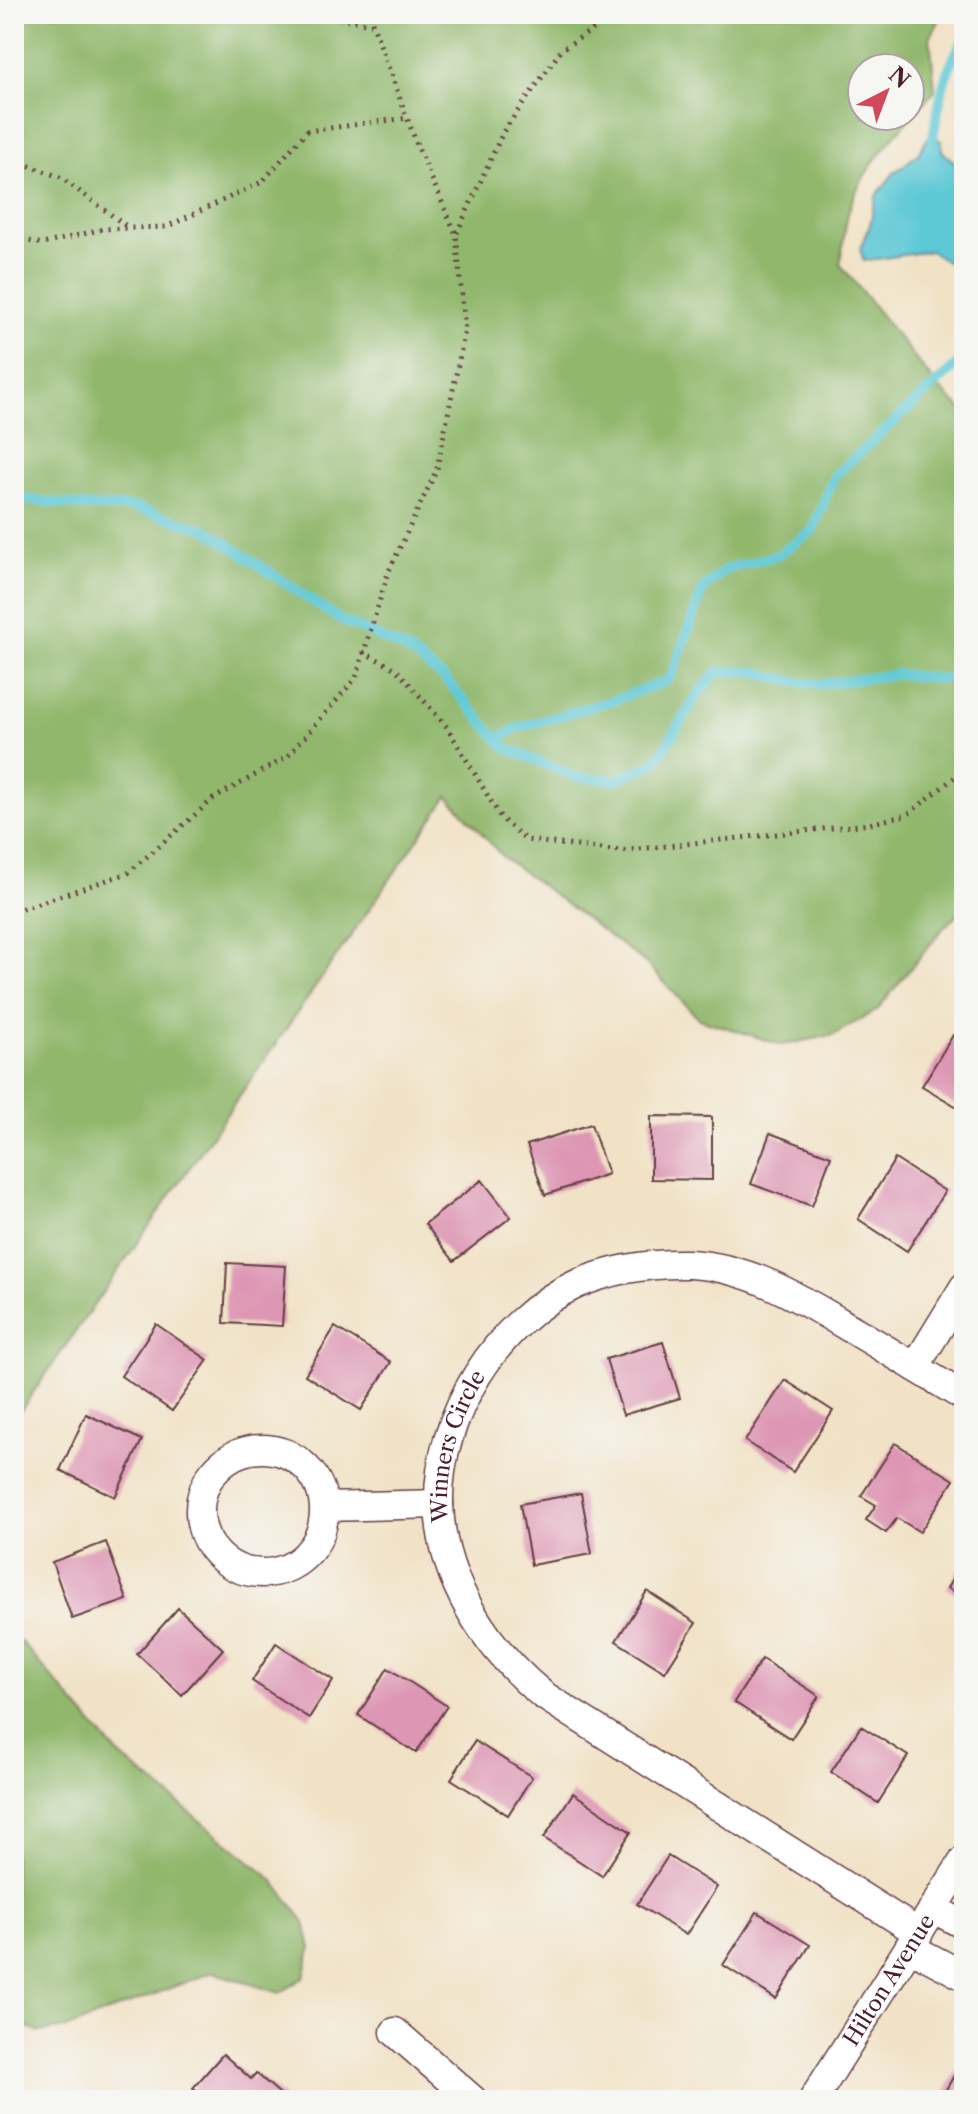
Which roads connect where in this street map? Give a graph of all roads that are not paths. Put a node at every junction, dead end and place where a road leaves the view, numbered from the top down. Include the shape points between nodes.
1 (964, 1287) edge
2 (915, 1367) junction
3 (964, 1397) edge
4 (439, 1504) junction
5 (325, 1507) junction
6 (964, 1860) edge
7 (964, 1925) edge
8 (920, 1930) junction
9 (964, 1976) edge
10 (395, 2032) dead end
11 (473, 2100) edge
12 (813, 2100) edge

1 - 2 street
2 - 3 street, Winners Circle
2 - 4 street, Winners Circle via 803,1300 749,1275 691,1264 603,1275 575,1285 525,1319 485,1363 456,1416
4 - 5 street
4 - 8 street, Winners Circle via 449,1559 470,1611 521,1677
5 - 5 street via 308,1468 281,1451 259,1448 238,1453 213,1473 200,1513 204,1533 222,1558 260,1573 281,1570 307,1554 323,1528
6 - 8 street, Hilton Avenue
7 - 8 street
8 - 9 street
8 - 12 street, Hilton Avenue
10 - 11 street

